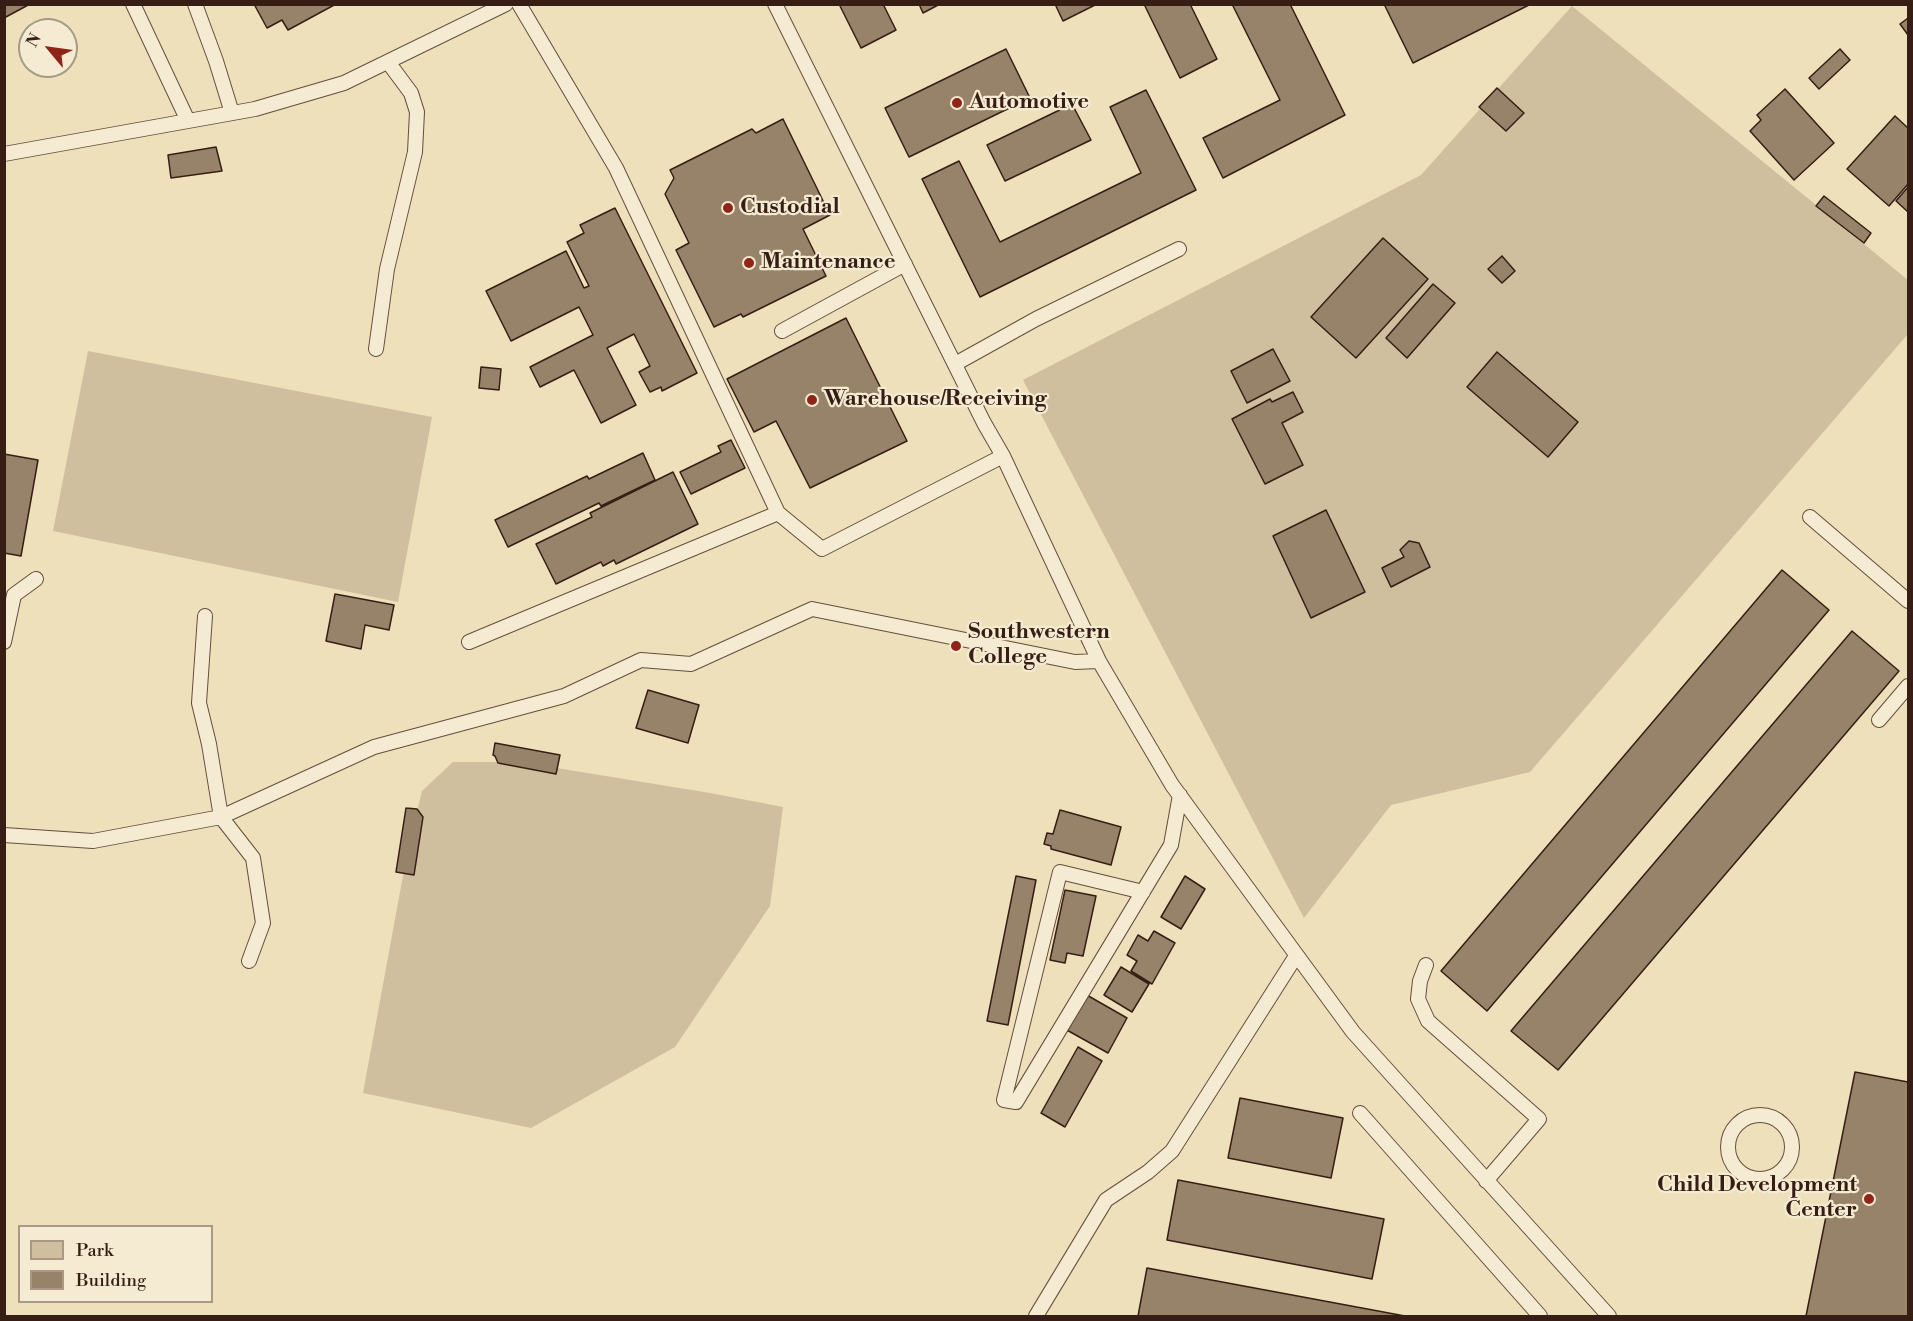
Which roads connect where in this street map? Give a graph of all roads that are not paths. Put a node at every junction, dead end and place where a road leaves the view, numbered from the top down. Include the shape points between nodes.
1 (133, 4) edge
2 (195, 4) edge
3 (506, 4) edge
4 (519, 4) edge
5 (775, 4) edge
6 (388, 62) junction
7 (232, 113) junction
8 (188, 121) junction
9 (4, 154) edge
10 (1179, 249) dead end
11 (905, 264) junction
12 (782, 331) dead end
13 (376, 349) dead end
14 (955, 364) junction
15 (1003, 456) junction
16 (778, 513) junction
17 (1810, 517) dead end
18 (36, 579) dead end
19 (1908, 602) edge
20 (205, 616) dead end
21 (4, 642) edge
22 (469, 642) dead end
23 (1100, 661) junction
24 (1908, 686) edge
25 (1879, 720) dead end
26 (1180, 795) junction
27 (221, 817) junction
28 (4, 835) edge
29 (1143, 892) junction
30 (1296, 956) junction
31 (249, 961) dead end
32 (1426, 965) dead end
33 (1360, 1113) dead end
34 (1787, 1166) joint
35 (1486, 1181) junction
36 (1036, 1317) edge
37 (1540, 1317) edge
38 (1610, 1317) edge

1 - 8 lane
2 - 7 lane
3 - 6 lane
4 - 16 lane via 616,168
5 - 11 lane
6 - 7 lane via 344,82
6 - 13 lane via 411,93 417,112 415,152 387,269
7 - 8 lane
8 - 9 lane
10 - 14 lane
11 - 12 lane
11 - 14 lane
14 - 15 lane
15 - 16 lane via 822,549
15 - 23 lane
16 - 22 lane
17 - 19 lane
18 - 21 lane via 14,595
20 - 27 lane via 199,703
23 - 26 lane
23 - 27 lane via 1075,662 812,609 691,664 641,660 564,696 374,747
24 - 25 lane
26 - 29 lane via 1171,845
26 - 30 lane
27 - 28 lane via 93,841
27 - 31 lane via 253,858 263,923
29 - 29 lane via 1016,1102 1004,1100 1060,872
30 - 35 lane via 1353,1032
30 - 36 lane via 1172,1150 1148,1172 1106,1200
32 - 35 lane via 1418,999 1428,1021 1539,1119
33 - 37 lane
34 - 34 lane via 1792,1146 1790,1135 1777,1119 1756,1115 1737,1124 1731,1133 1728,1154 1740,1172 1749,1178 1770,1178
35 - 38 lane

